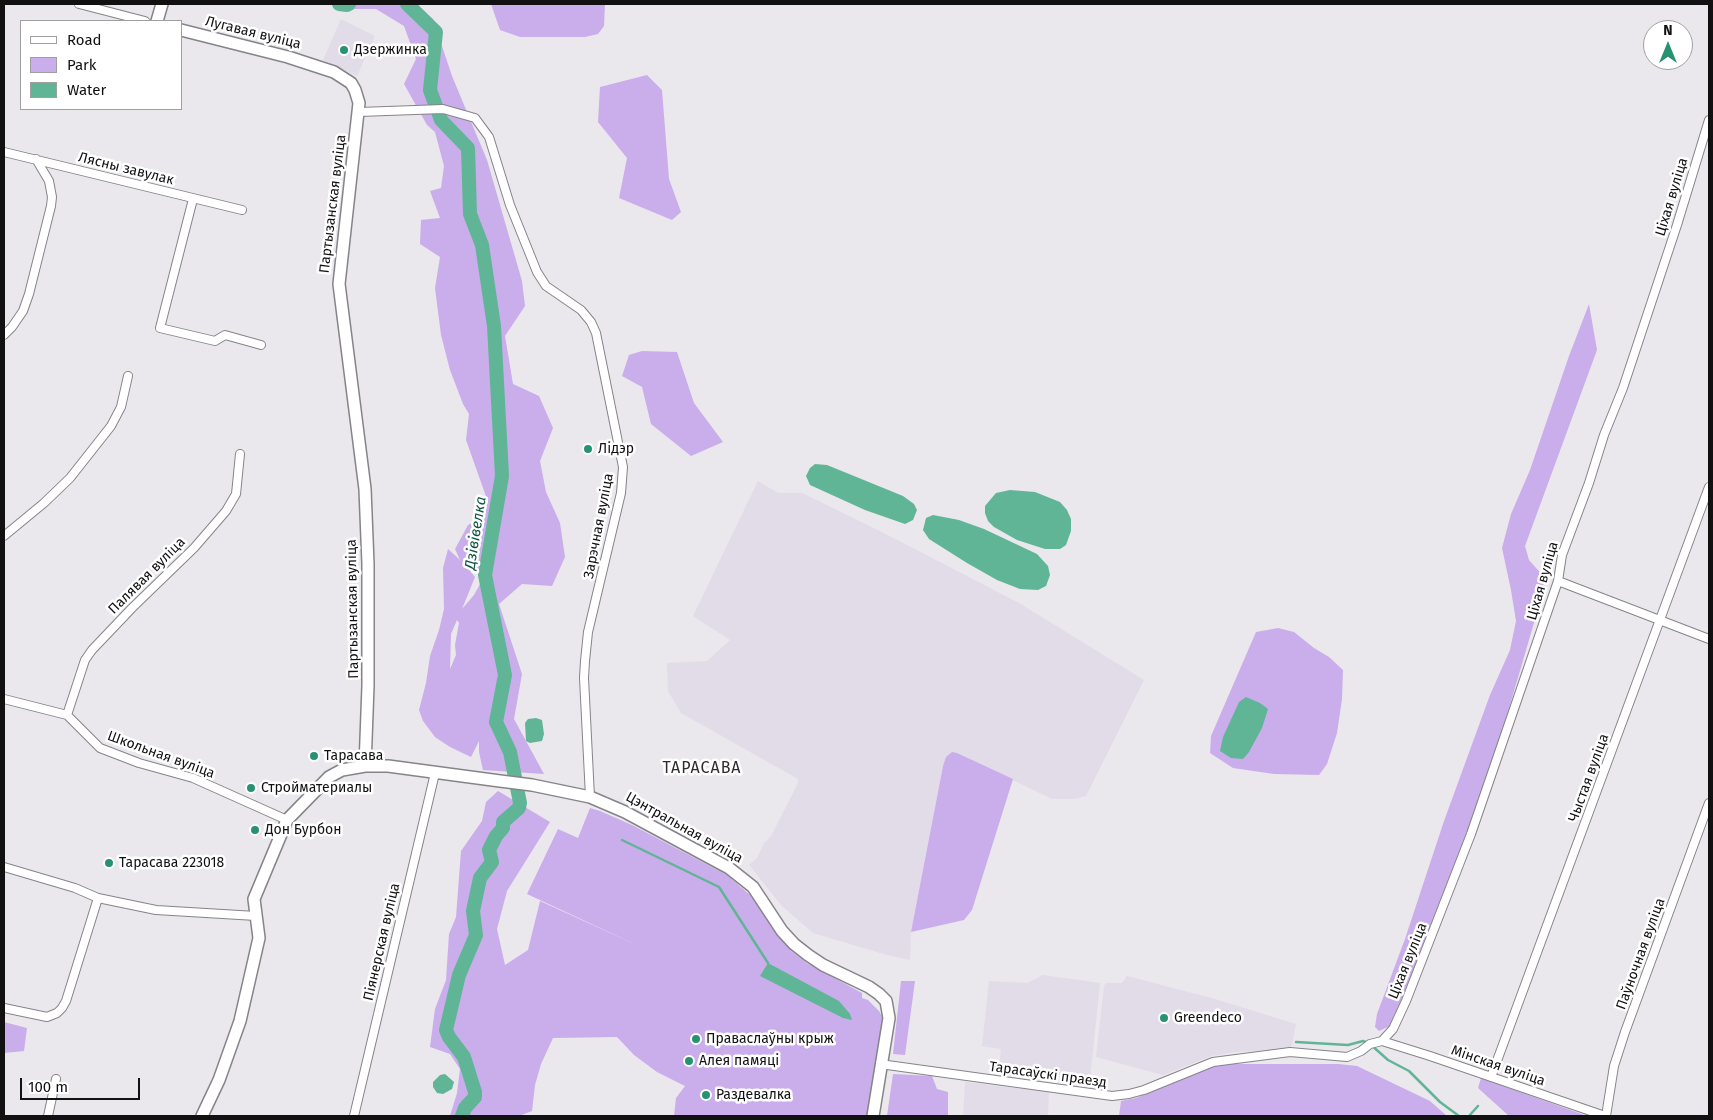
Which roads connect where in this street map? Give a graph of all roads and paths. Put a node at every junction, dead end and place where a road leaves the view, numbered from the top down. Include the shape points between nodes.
1 (79, 4) edge
2 (162, 4) edge
3 (141, 20) edge
4 (157, 20) edge
5 (182, 30) edge
6 (318, 66) joint
7 (359, 112) junction
8 (1709, 120) edge
9 (4, 152) edge
10 (36, 159) junction
11 (193, 199) junction
12 (242, 210) dead end
13 (4, 336) edge
14 (261, 345) dead end
15 (128, 376) dead end
16 (240, 454) dead end
17 (1709, 487) edge
18 (4, 536) edge
19 (1558, 581) junction
20 (1660, 620) junction
21 (1709, 639) edge
22 (4, 699) edge
23 (67, 715) junction
24 (365, 766) junction
25 (434, 773) junction
26 (590, 797) junction
27 (1709, 803) edge
28 (287, 820) junction
29 (4, 867) edge
30 (98, 898) junction
31 (256, 916) junction
32 (4, 1008) edge
33 (1382, 1041) junction
34 (880, 1064) junction
35 (1491, 1077) junction
36 (56, 1079) dead end
37 (48, 1116) edge
38 (202, 1116) edge
39 (354, 1116) edge
40 (873, 1116) edge
41 (1606, 1116) edge

1 - 3 street
2 - 4 street
5 - 6 street, Лугавая вуліца
6 - 7 street, Партызанская вуліца via 350,83 359,102
7 - 24 street, Партызанская вуліца via 339,284 365,489 368,686
7 - 26 street, Зарэчная вуліца via 438,110 475,118 489,137 510,205 537,272 546,286 581,310 596,333 623,467 621,493 588,632 585,661
8 - 19 street, Ціхая вуліца via 1623,388 1562,555
9 - 10 street, Лясны завулак
10 - 11 street, Лясны завулак
10 - 13 street via 49,181 51,206 23,311
11 - 12 street, Лясны завулак
11 - 14 street via 160,328 215,341 226,335
15 - 18 street via 121,407 111,426 70,478
16 - 23 street, Палявая вуліца via 236,494 226,511 194,548 92,650 85,660
17 - 20 street, Чыстая вуліца
19 - 20 street
19 - 33 street, Ціхая вуліца via 1471,834 1406,1002 1393,1029
20 - 21 street
20 - 35 street, Чыстая вуліца
22 - 23 street
23 - 28 street, Школьная вуліца via 100,748 193,778
24 - 25 street, Цэнтральная вуліца
24 - 28 street via 342,770 329,777
25 - 26 street, Цэнтральная вуліца via 532,785
25 - 39 street, Піянерская вуліца
26 - 34 street, Цэнтральная вуліца via 625,812 729,868 753,887 794,944 823,965 879,994 886,1001 889,1018
27 - 41 street, Паўночная вуліца via 1622,1040
28 - 31 street via 254,899
29 - 30 street
30 - 31 street via 156,910
30 - 32 street via 62,1008 47,1017
31 - 38 street via 259,938 240,1021
33 - 34 street, Тарасаўскі праезд via 1347,1057 1290,1052 1213,1062 1144,1090 1112,1096
33 - 35 street, Мінская вуліца
34 - 40 street, Цэнтральная вуліца
35 - 41 street, Мінская вуліца
36 - 37 street

